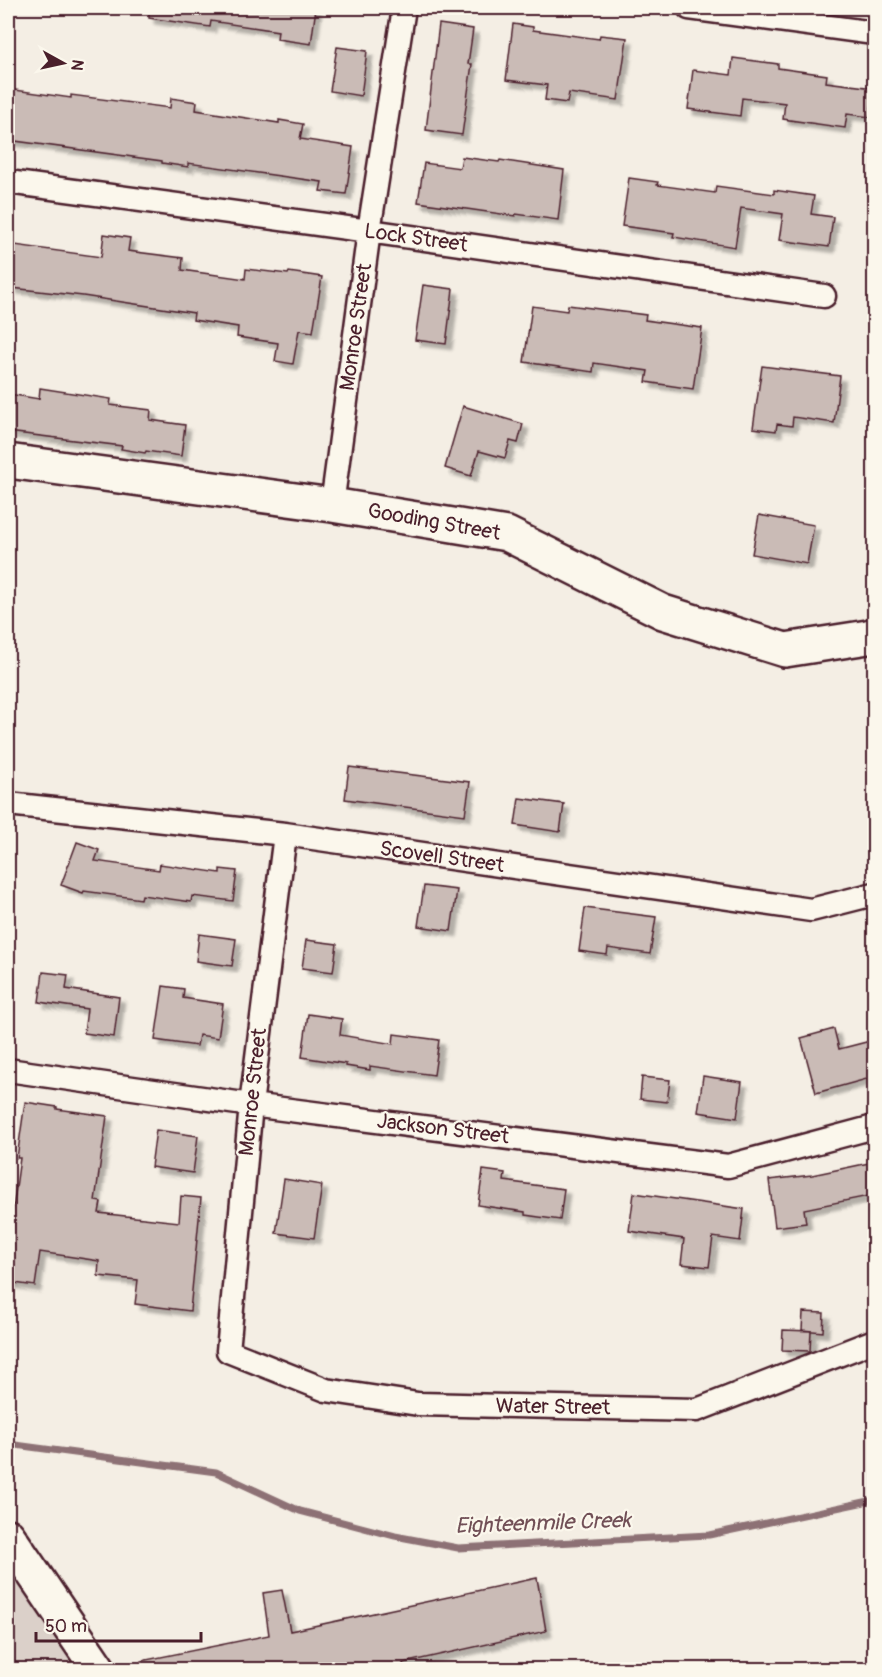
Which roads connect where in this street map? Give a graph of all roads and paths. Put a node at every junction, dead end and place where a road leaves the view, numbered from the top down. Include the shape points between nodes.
1 (404, 8) edge
2 (689, 8) edge
3 (874, 33) edge
4 (8, 182) edge
5 (369, 231) junction
6 (824, 296) dead end
7 (8, 461) edge
8 (332, 505) junction
9 (874, 635) edge
10 (8, 804) edge
11 (285, 834) junction
12 (874, 894) edge
13 (8, 1070) edge
14 (251, 1105) junction
15 (874, 1127) edge
16 (874, 1341) edge
17 (228, 1351) joint
18 (8, 1536) edge
19 (99, 1670) edge

1 - 5 street, Monroe Street
2 - 3 street
4 - 5 street, Lock Street
5 - 6 street, Lock Street
5 - 8 street, Monroe Street
7 - 8 street, Gooding Street
8 - 9 street, Gooding Street via 507,534 663,612 785,650
10 - 11 street, Scovell Street
11 - 12 street, Scovell Street via 811,910
11 - 14 street, Monroe Street
13 - 14 street, Jackson Street
14 - 15 street, Jackson Street via 728,1166
14 - 17 street, Monroe Street
16 - 17 street, Water Street via 697,1410 418,1404 326,1390
18 - 19 street

